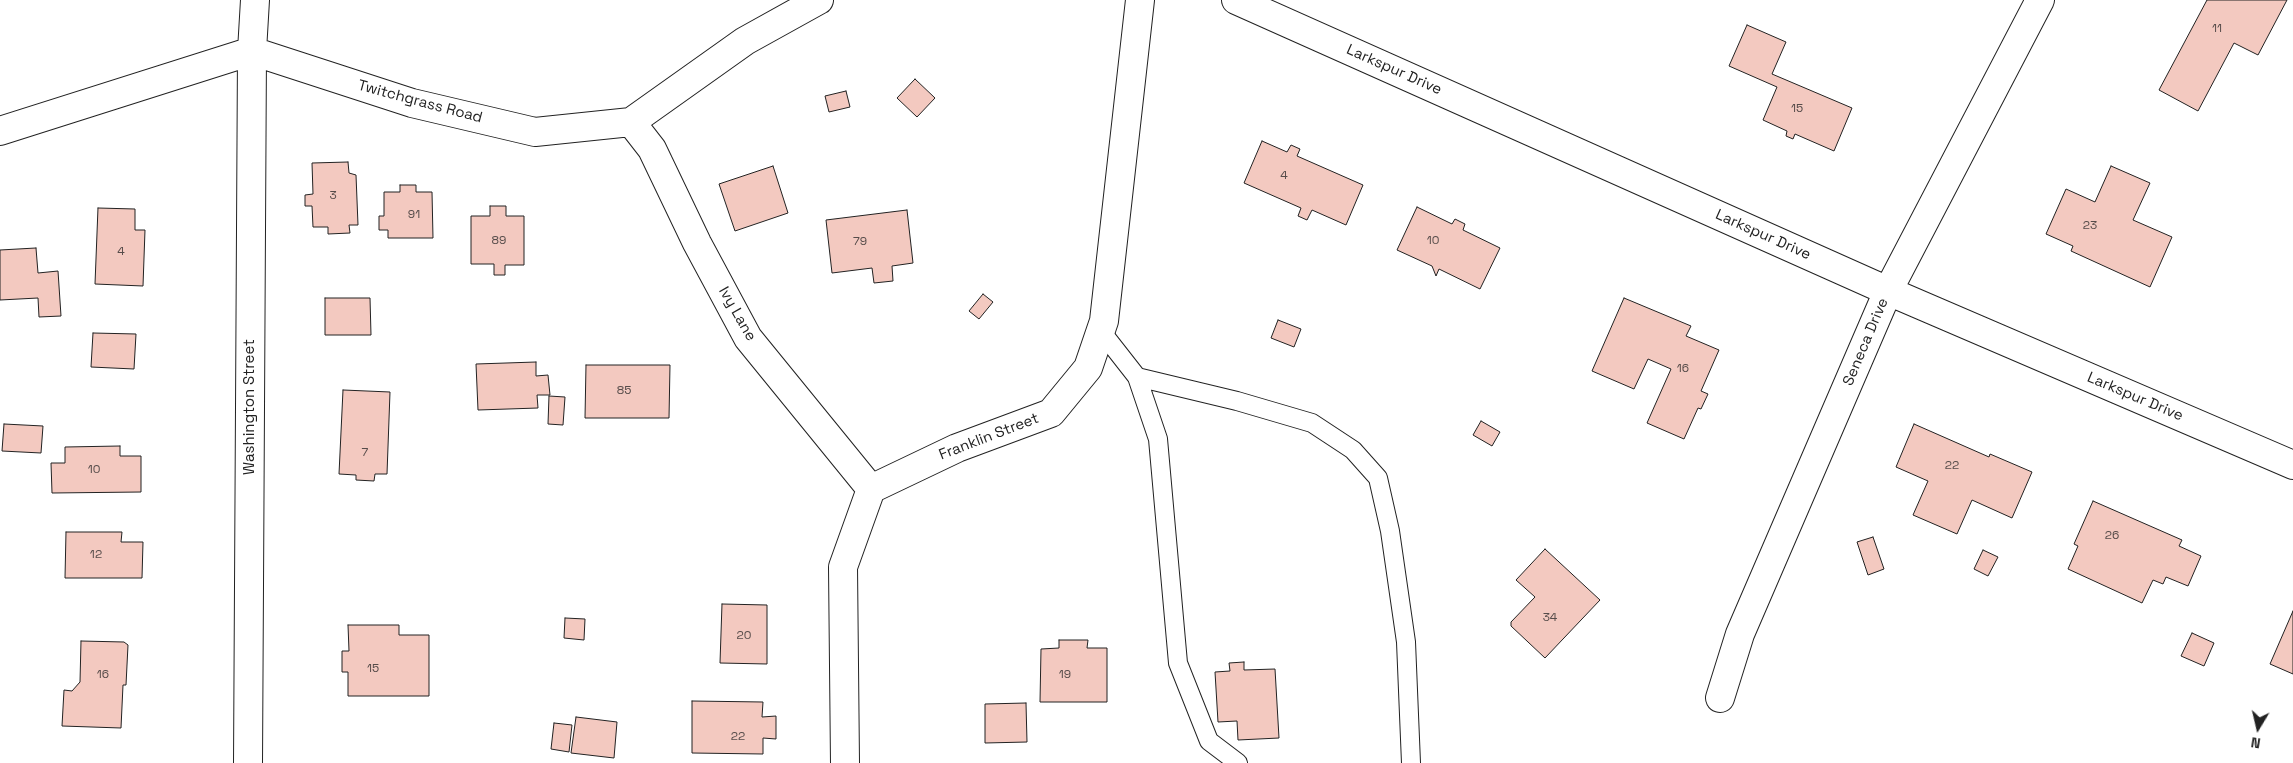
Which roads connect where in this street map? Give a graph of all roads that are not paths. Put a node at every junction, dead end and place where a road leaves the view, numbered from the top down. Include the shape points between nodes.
1 (255, 0) edge
2 (820, 0) edge
3 (1140, 0) edge
4 (1236, 0) edge
5 (2040, 0) edge
6 (252, 51) junction
7 (631, 122) junction
8 (0, 131) edge
9 (1888, 291) junction
10 (1101, 330) junction
11 (1137, 377) junction
12 (2293, 465) edge
13 (871, 489) junction
14 (1720, 698) dead end
15 (248, 763) edge
16 (845, 763) edge
17 (1238, 763) edge
18 (1411, 763) edge

1 - 6 street, Washington Street
2 - 7 street, Twitchgrass Road via 746,41
3 - 10 street, Franklin Street
4 - 9 street, Larkspur Drive
5 - 9 street, Seneca Drive
6 - 7 street, Twitchgrass Road via 412,103 535,132
6 - 8 street
6 - 15 street, Washington Street
7 - 13 street, Ivy Lane via 652,149 748,338
9 - 12 street, Larkspur Drive
9 - 14 street, Seneca Drive via 1740,634
10 - 11 lane
10 - 13 street, Franklin Street via 1088,368 1051,413 957,448
11 - 17 lane via 1158,439 1178,663 1209,741
11 - 18 lane via 1312,423 1353,450 1378,478 1390,531 1406,642
13 - 16 street via 843,566

